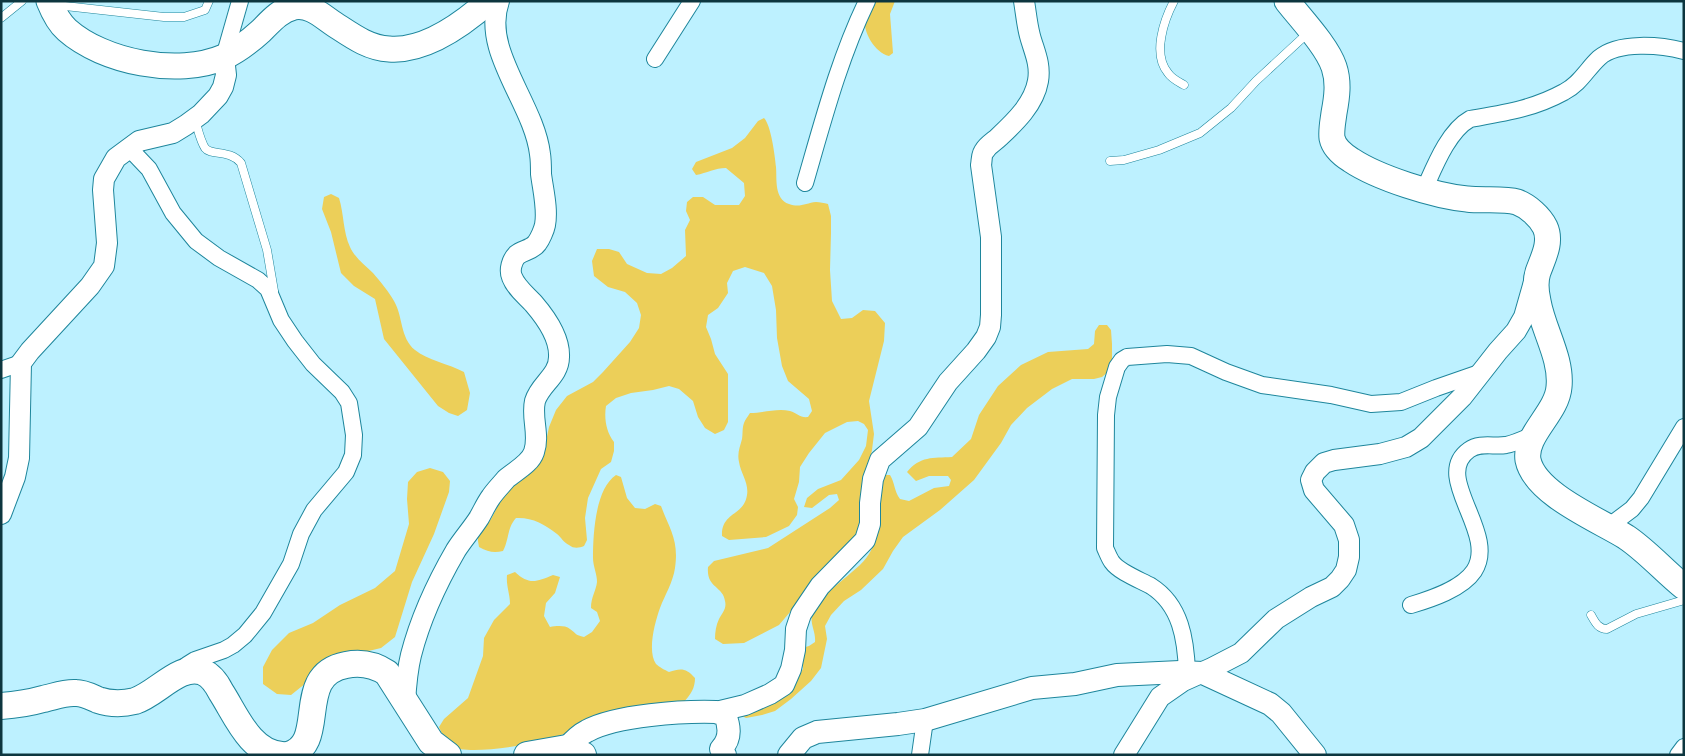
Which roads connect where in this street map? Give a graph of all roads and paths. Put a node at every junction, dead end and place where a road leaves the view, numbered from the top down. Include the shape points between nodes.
1 (22, 1) edge
2 (209, 1) edge
3 (240, 1) edge
4 (489, 1) edge
5 (499, 1) edge
6 (692, 1) edge
7 (867, 1) edge
8 (1024, 1) edge
9 (1174, 1) edge
10 (1287, 1) edge
11 (49, 2) edge
12 (1, 18) edge
13 (1310, 31) junction
14 (1684, 51) edge
15 (224, 57) junction
16 (655, 58) dead end
17 (1184, 85) dead end
18 (194, 118) junction
19 (129, 148) junction
20 (1110, 161) dead end
21 (806, 182) dead end
22 (1424, 190) junction
23 (1537, 274) junction
24 (273, 300) junction
25 (21, 363) junction
26 (1, 370) edge
27 (1482, 372) junction
28 (1684, 427) edge
29 (1535, 434) junction
30 (1, 514) edge
31 (1608, 527) junction
32 (1684, 587) edge
33 (1684, 600) edge
34 (1411, 605) dead end
35 (1591, 616) dead end
36 (183, 672) junction
37 (1195, 673) junction
38 (405, 702) junction
39 (1, 706) edge
40 (716, 712) junction
41 (925, 720) junction
42 (1684, 747) edge
43 (575, 752) edge
44 (720, 753) edge
45 (282, 755) edge
46 (288, 755) edge
47 (448, 755) edge
48 (527, 755) edge
49 (789, 755) edge
50 (920, 755) edge
51 (1124, 755) edge
52 (1315, 755) edge
53 (1678, 755) edge

1 - 12 lane
2 - 11 lane via 205,10 184,17 60,6
3 - 15 street
4 - 15 main road via 441,35 402,49 375,47 314,10 294,7 284,11
5 - 38 street via 495,31 501,55 535,131 545,202 545,225 538,242 517,255 510,267 512,278 548,324 560,356 557,370 536,401 534,453 492,496 440,579 411,654
6 - 16 street
7 - 21 street via 841,62
8 - 40 street via 1030,36 1038,58 1038,82 1023,112 982,155 991,237 991,315 986,337 948,382 918,427 880,460 873,479 870,524 865,540 820,586 802,614 796,629 791,668 784,685 745,705
9 - 17 lane via 1162,34 1162,56 1168,73
10 - 13 main road
11 - 15 main road via 66,29 89,44 124,58 168,67 207,63
13 - 20 lane via 1231,108 1200,133 1159,150
13 - 22 main road via 1334,66 1337,91 1332,139 1340,152 1384,176
14 - 22 street via 1645,46 1618,48 1606,52 1577,84 1565,92 1530,108 1463,122 1436,162
15 - 18 street via 226,75 218,96
18 - 19 street via 173,133 139,141
18 - 24 lane via 205,149 229,154 241,163 267,250
19 - 24 street via 149,169 173,214 196,242 258,280 268,289
19 - 25 street via 116,158 104,179 104,266
22 - 23 main road via 1440,196 1514,201 1524,205 1546,228 1548,243
23 - 27 street via 1521,325
23 - 29 main road via 1538,303 1559,372 1559,389
24 - 36 street via 295,341 349,403 354,434 353,455 346,472 314,510 301,534 291,564 253,626 233,645 195,660
25 - 26 street
25 - 30 street via 19,458
27 - 37 street via 1421,438 1406,447 1334,460 1324,463 1315,472 1311,480 1314,490 1344,525 1349,540 1346,570 1332,587 1310,597 1276,620 1241,653
27 - 37 street via 1401,402 1371,404 1262,384 1191,356 1167,354 1133,356 1122,360 1112,381 1106,415 1105,548 1112,562 1154,588 1168,602 1184,633
28 - 31 street via 1641,498
29 - 31 main road via 1529,446 1528,460 1540,481 1558,497
29 - 34 street via 1518,442 1470,449 1462,457 1457,479 1479,539 1479,562 1474,572 1459,584
31 - 32 main road via 1630,541
33 - 35 lane via 1636,614 1607,629 1599,627
36 - 39 highway via 154,692 128,703 115,704 76,693
36 - 45 highway via 202,672 210,676 255,743 265,751
37 - 41 main road via 1117,675 1076,684 1032,688
37 - 51 street via 1160,696
37 - 52 main road via 1270,704
38 - 46 highway via 387,673 378,667 364,664 340,666 320,681 314,693 311,723 304,745
38 - 47 highway via 431,742
40 - 43 main road via 646,716 612,722 575,739
40 - 44 main road via 725,715 728,723 729,734
41 - 49 main road via 817,732 802,738
41 - 50 street
42 - 53 street
43 - 48 highway

